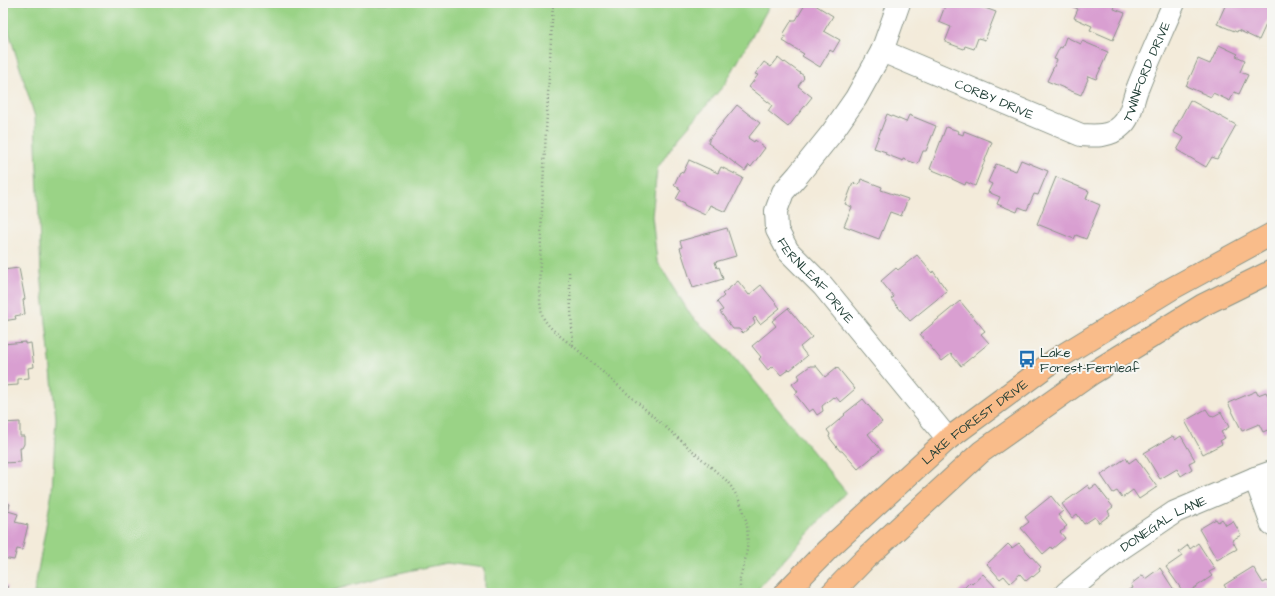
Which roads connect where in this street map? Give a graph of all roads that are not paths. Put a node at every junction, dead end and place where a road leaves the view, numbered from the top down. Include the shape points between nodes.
1 (899, 3) edge
2 (1174, 3) edge
3 (882, 51) junction
4 (1110, 134) joint
5 (1272, 234) edge
6 (1272, 271) edge
7 (948, 439) junction
8 (1263, 475) edge
9 (1272, 525) edge
10 (1073, 591) edge
11 (785, 593) edge
12 (832, 593) edge

1 - 3 street, FERNLEAF DRIVE
2 - 4 street, TWINFORD DRIVE via 1128,116 1122,126
3 - 4 street, CORBY DRIVE via 1081,135
3 - 7 street, FERNLEAF DRIVE via 856,98 831,134 783,192 776,211 777,230 788,251 823,286
5 - 7 main road, LAKE FOREST DRIVE via 1171,289 1054,360
6 - 12 main road via 1203,305 1091,374 981,452 865,559
7 - 11 main road, LAKE FOREST DRIVE
8 - 9 street
8 - 10 street, DONEGAL LANE via 1175,512 1120,549

